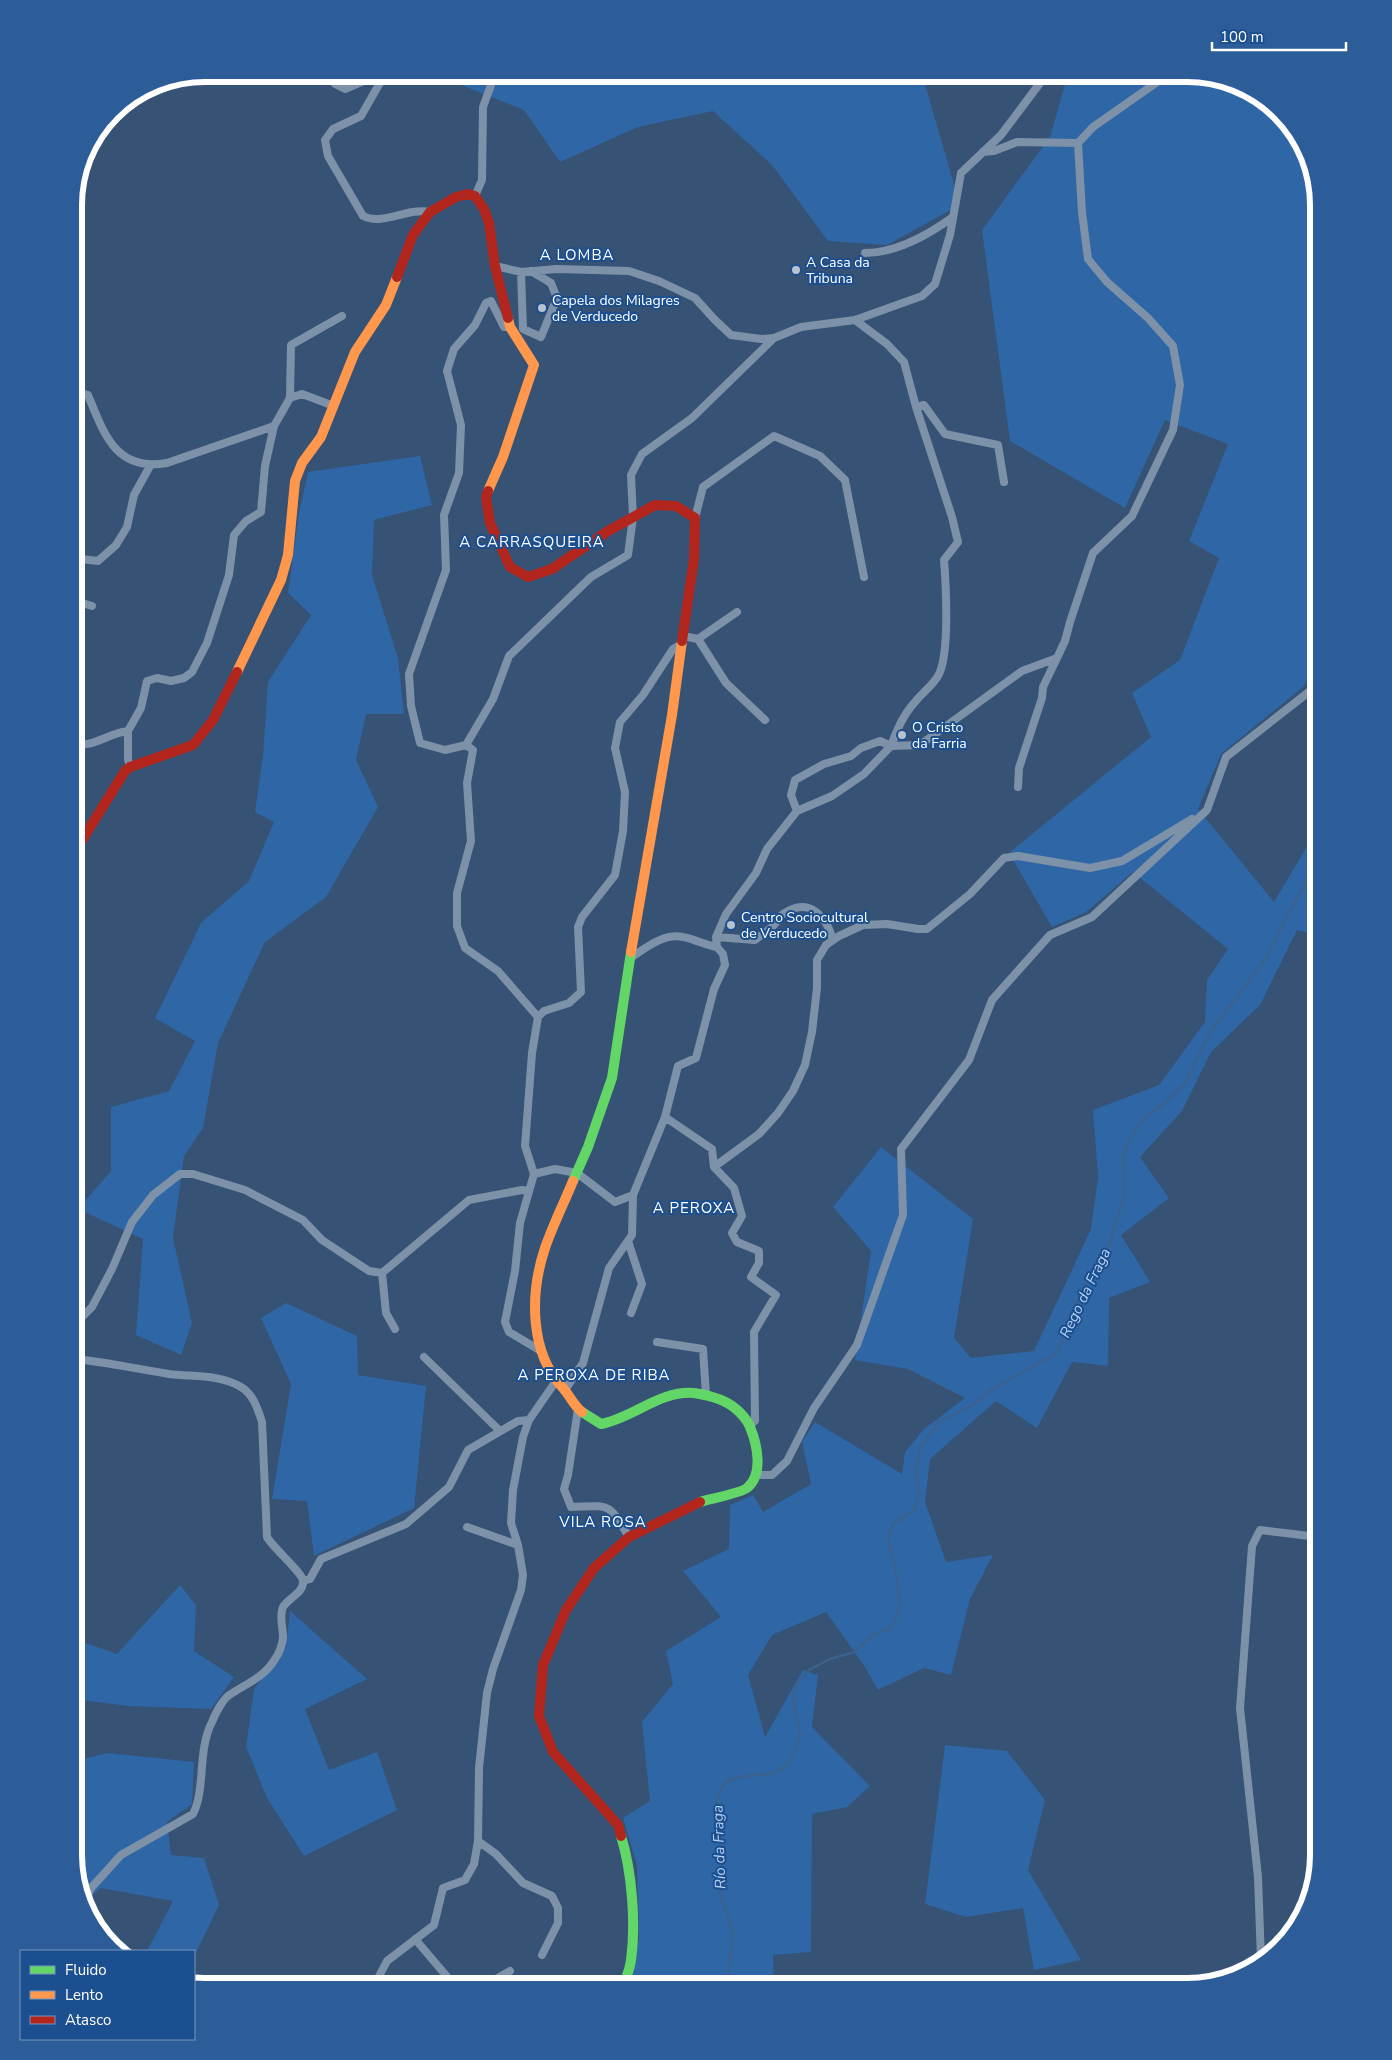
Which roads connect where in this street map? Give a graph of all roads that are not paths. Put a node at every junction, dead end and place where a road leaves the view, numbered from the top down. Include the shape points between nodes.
1 (335, 83) edge
2 (359, 83) edge
3 (379, 83) edge
4 (492, 83) edge
5 (1040, 83) edge
6 (1156, 83) edge
7 (1078, 143) junction
8 (983, 152) junction
9 (475, 196) junction
10 (430, 212) junction
11 (953, 217) junction
12 (864, 253) dead end
13 (495, 266) junction
14 (531, 271) junction
15 (521, 272) junction
16 (342, 316) dead end
17 (855, 320) junction
18 (510, 327) junction
19 (774, 338) junction
20 (83, 394) edge
21 (290, 398) junction
22 (334, 406) junction
23 (916, 407) junction
24 (274, 426) junction
25 (150, 466) junction
26 (1004, 482) dead end
27 (633, 517) junction
28 (695, 518) junction
29 (83, 559) edge
30 (864, 577) dead end
31 (83, 603) edge
32 (92, 606) dead end
33 (737, 612) dead end
34 (698, 639) junction
35 (683, 640) junction
36 (1057, 658) junction
37 (1310, 691) edge
38 (765, 720) dead end
39 (128, 731) junction
40 (83, 744) edge
41 (466, 745) junction
42 (892, 746) junction
43 (130, 767) junction
44 (1018, 787) dead end
45 (1207, 810) junction
46 (797, 811) junction
47 (83, 840) edge
48 (716, 937) junction
49 (833, 940) junction
50 (717, 947) junction
51 (630, 958) junction
52 (538, 1017) junction
53 (665, 1117) junction
54 (714, 1167) junction
55 (577, 1173) junction
56 (534, 1174) junction
57 (528, 1192) junction
58 (633, 1195) junction
59 (628, 1241) junction
60 (382, 1273) junction
61 (631, 1313) dead end
62 (82, 1317) edge
63 (395, 1329) dead end
64 (657, 1342) dead end
65 (541, 1351) junction
66 (424, 1357) dead end
67 (82, 1360) edge
68 (556, 1381) junction
69 (566, 1390) junction
70 (706, 1395) junction
71 (578, 1409) junction
72 (529, 1420) junction
73 (750, 1425) junction
74 (500, 1431) junction
75 (756, 1475) junction
76 (467, 1527) dead end
77 (629, 1537) junction
78 (1310, 1537) edge
79 (518, 1545) junction
80 (303, 1581) junction
81 (478, 1841) junction
82 (89, 1892) edge
83 (415, 1939) junction
84 (1261, 1952) edge
85 (542, 1955) dead end
86 (510, 1971) dead end
87 (379, 1977) edge
88 (448, 1977) edge
89 (499, 1977) edge
90 (626, 1977) edge

1 - 2 street via 345,89
3 - 10 street via 361,116 334,130 325,140 328,156 363,216 373,221 421,210
4 - 9 street via 483,107 482,180
5 - 8 street via 1001,135
6 - 7 street via 1093,127
7 - 8 street via 1017,142
7 - 36 street via 1088,259 1172,346 1180,384 1173,430 1132,516 1093,553
8 - 11 street via 961,173
9 - 10 street via 456,197
9 - 13 street via 489,223
10 - 22 street via 413,236 386,304 355,352
11 - 12 street via 932,232 882,253
11 - 17 street via 935,284 922,296
13 - 15 street
13 - 18 street
14 - 15 street
14 - 15 street via 551,283 557,298 541,337 523,329
14 - 19 street via 629,271 695,298 731,335
16 - 21 street via 291,345
17 - 19 street via 801,327
17 - 23 street via 887,344 904,362
18 - 27 street via 534,365 486,498 490,523 510,567 528,577 552,569
18 - 41 street via 504,327 491,301 486,303 475,325 454,349 447,371 461,425 459,474 444,515 446,570 408,674 411,706 420,743 444,750
19 - 27 street via 692,418 642,454 632,475
20 - 25 street via 88,395 102,429 118,452
21 - 22 street via 302,394
21 - 24 street
22 - 43 street via 295,480 288,555 281,580 213,720 193,745
23 - 26 street via 924,405 945,434 998,445
23 - 42 street via 958,542 944,560 945,647 939,675 899,724
24 - 25 street
24 - 39 street via 265,466 261,512 246,521 234,535 229,575 207,642 192,672 184,678 171,682 157,678 147,680 141,708
25 - 29 street via 134,495 127,527 116,545 98,561
27 - 28 street via 655,505 662,505 676,506
27 - 41 street via 628,555 591,577 509,656 492,699
28 - 30 street via 703,487 774,436 820,456 845,480
28 - 35 street via 694,559
31 - 32 street
33 - 34 street
34 - 35 street
34 - 38 street via 726,683
35 - 51 street
35 - 52 street via 620,722 615,748 625,792 623,831 615,875 582,917 578,927 581,992 569,1003 544,1011
36 - 42 street via 1022,671 920,746
36 - 44 street via 1043,687 1019,768
37 - 45 street via 1226,757
39 - 40 street via 117,732 92,744
39 - 43 street
41 - 52 street via 474,750 467,783 471,841 457,893 457,926 465,948 498,971
42 - 46 street via 864,774 832,796
42 - 46 street via 880,741 795,780 791,795
43 - 47 street via 118,780
45 - 49 street via 1122,861 1090,868 1018,856 1004,858 970,894 927,928 863,925
45 - 75 street via 1092,916 1050,935 992,1000 970,1060 901,1149 903,1215 857,1344 814,1408 787,1461 772,1475
46 - 48 street via 767,849 756,873 726,914
48 - 49 street via 755,940 782,915 795,907 808,907 821,914
48 - 50 street
49 - 54 street via 817,960 812,1032 805,1065 793,1091 759,1134
50 - 51 street via 684,937 666,936
50 - 53 street via 723,954 725,965 714,989 696,1058 678,1066
51 - 55 street via 612,1078
52 - 56 street via 532,1053 526,1146
53 - 54 street via 712,1149
53 - 58 street
54 - 73 street via 734,1188 742,1216 732,1233 737,1242 759,1251 759,1263 750,1277 776,1295 754,1332 756,1421
55 - 56 street via 554,1169
55 - 58 street via 615,1202
55 - 65 street via 545,1248 535,1292
56 - 57 street
57 - 60 street via 522,1190 469,1200
57 - 65 street via 504,1322 509,1332
58 - 59 street via 632,1235
59 - 61 street via 642,1284
59 - 69 street via 609,1268 583,1363
60 - 62 street via 369,1271 322,1240 303,1220 245,1190 193,1174 180,1174 153,1195 132,1222 92,1307
60 - 63 street via 386,1313
64 - 70 street via 703,1349
65 - 68 street
66 - 74 street
67 - 80 street via 211,1377 242,1387 249,1393 262,1422 266,1537
68 - 69 street
68 - 72 street
69 - 71 street
70 - 71 street via 667,1396 616,1421 600,1424
70 - 73 street via 735,1408
71 - 77 street via 564,1488 571,1506 605,1506 614,1512
72 - 74 street via 518,1420
72 - 79 street via 513,1490 511,1523
73 - 75 street via 758,1459
74 - 80 street via 468,1450 449,1487 406,1524 321,1559 310,1580
75 - 77 street via 747,1488 694,1504
76 - 79 street
77 - 90 street via 594,1568 566,1610 543,1665 539,1716 553,1752 618,1825 627,1855 632,1910 631,1961
78 - 84 street via 1260,1530 1252,1546 1240,1708 1258,1877
79 - 81 street via 523,1575 521,1590 487,1693 479,1768
80 - 82 street via 298,1592 283,1607 283,1640 275,1659 258,1679 226,1698 211,1723 202,1755 198,1806 193,1814 121,1855
81 - 83 street via 474,1864 465,1880 443,1888 434,1925
81 - 85 street via 496,1854 522,1883 552,1896 558,1908 558,1923
83 - 87 street via 387,1961
83 - 88 street
86 - 89 street

